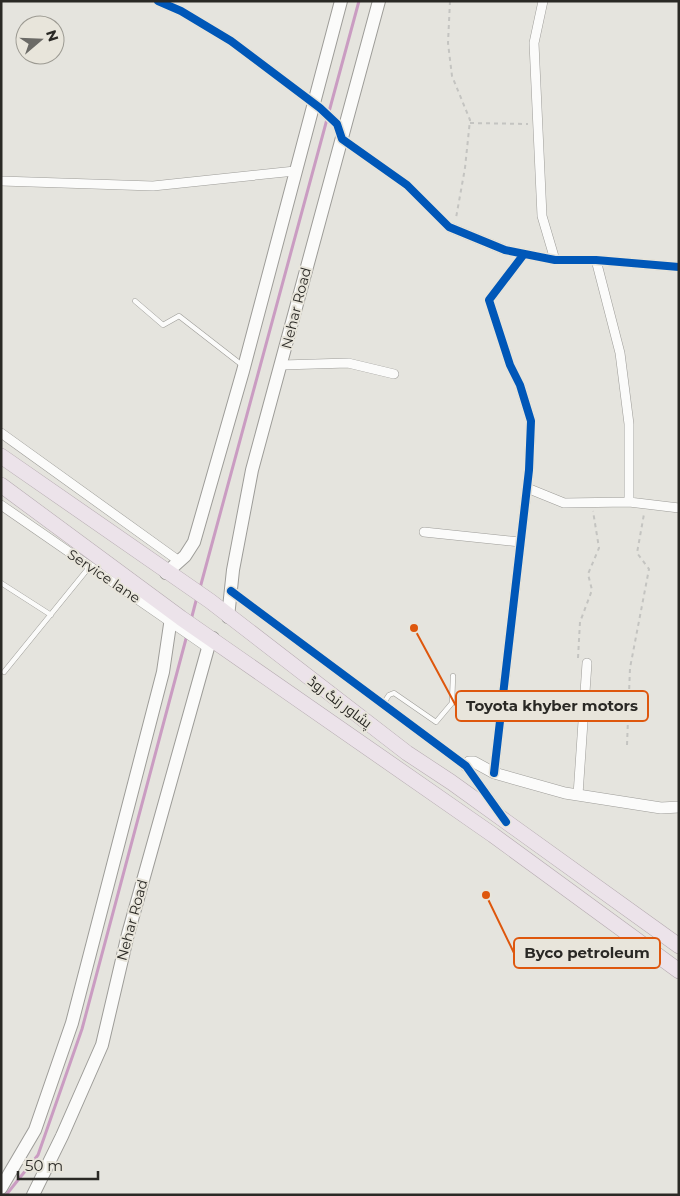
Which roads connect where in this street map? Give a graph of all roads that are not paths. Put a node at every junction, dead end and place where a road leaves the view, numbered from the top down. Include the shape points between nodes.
1 (158, 1) edge
2 (341, 1) edge
3 (379, 1) edge
4 (543, 1) edge
5 (317, 106) junction
6 (342, 139) junction
7 (295, 171) junction
8 (1, 181) edge
9 (524, 254) junction
10 (555, 260) junction
11 (596, 260) junction
12 (679, 267) edge
13 (135, 301) dead end
14 (282, 365) junction
15 (244, 366) junction
16 (394, 374) dead end
17 (1, 433) edge
18 (1, 456) edge
19 (1, 485) edge
20 (527, 488) junction
21 (629, 502) junction
22 (1, 504) edge
23 (679, 508) edge
24 (424, 532) dead end
25 (520, 542) junction
26 (179, 561) junction
27 (94, 562) junction
28 (166, 573) junction
29 (1, 583) edge
30 (231, 591) junction
31 (51, 614) junction
32 (175, 617) junction
33 (228, 617) junction
34 (208, 640) junction
35 (587, 663) road end
36 (4, 672) dead end
37 (453, 676) dead end
38 (383, 704) junction
39 (466, 766) junction
40 (494, 773) junction
41 (578, 795) junction
42 (679, 807) edge
43 (506, 822) junction
44 (594, 886) junction
45 (584, 901) junction
46 (625, 908) junction
47 (611, 922) junction
48 (679, 946) edge
49 (679, 971) edge
50 (1, 1188) edge
51 (33, 1195) edge

1 - 5 street via 231,41
2 - 5 main road
3 - 6 main road, Nehar Road
4 - 10 street via 534,43 542,216
5 - 6 street via 337,124
5 - 7 main road
6 - 9 street via 408,186 452,229
6 - 14 main road, Nehar Road
7 - 8 street via 153,186
7 - 15 main road
9 - 10 street
9 - 20 street via 489,300 530,421
10 - 11 street
11 - 12 street
11 - 21 street via 620,353 630,424
13 - 15 lane via 163,325 179,316
14 - 16 street via 348,363
14 - 30 main road, Nehar Road via 252,470
15 - 26 main road via 194,542
17 - 26 street
18 - 28 highway, پشاور رنگ روڈ
19 - 27 highway, پشاور رنگ روڈ
20 - 21 street via 564,503
20 - 25 street
21 - 23 street
22 - 27 street, Service lane
24 - 25 street
25 - 40 street
26 - 28 main road
27 - 31 lane
27 - 32 highway, پشاور رنگ روڈ
28 - 33 highway, پشاور رنگ روڈ via 210,601
29 - 31 lane
30 - 33 main road, Nehar Road
30 - 38 street
31 - 36 lane
32 - 34 highway, پشاور رنگ روڈ
32 - 50 main road via 72,1023 35,1130
33 - 43 highway, پشاور رنگ روڈ via 408,753
34 - 45 highway, پشاور رنگ روڈ
34 - 51 main road, Nehar Road via 128,934 102,1045
35 - 41 street
37 - 38 lane via 452,703 436,722 394,694
38 - 39 street
39 - 40 street via 474,762
39 - 43 street
40 - 41 street
41 - 42 street via 661,808
43 - 44 highway, پشاور رنگ روڈ
44 - 45 highway via 591,900
44 - 46 highway, پشاور رنگ روڈ
45 - 47 highway, پشاور رنگ روڈ
46 - 47 highway via 617,909
46 - 48 highway, پشاور رنگ روڈ
47 - 49 highway, پشاور رنگ روڈ

